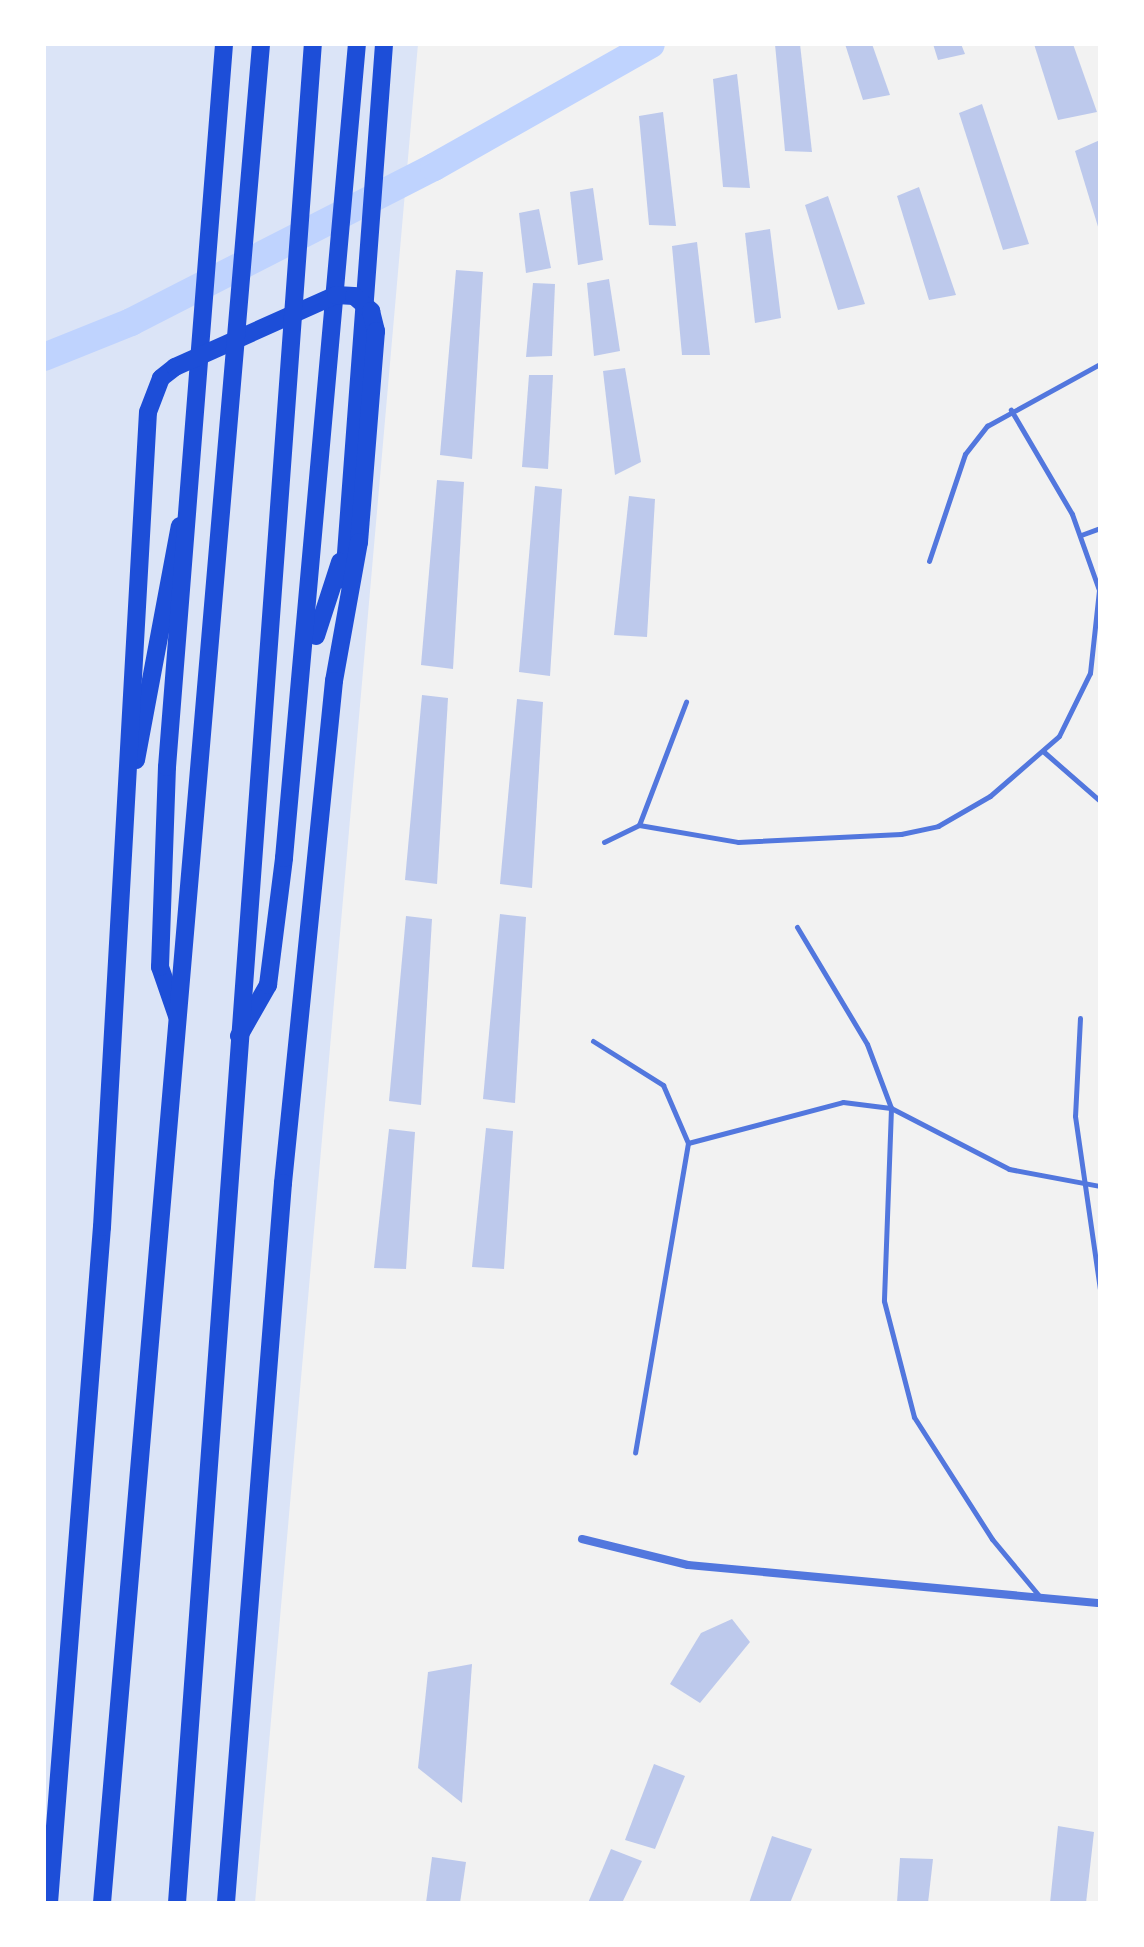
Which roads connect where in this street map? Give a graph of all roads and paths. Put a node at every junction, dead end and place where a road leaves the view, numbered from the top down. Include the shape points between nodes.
1 (224, 44) edge
2 (261, 44) edge
3 (313, 44) edge
4 (357, 44) edge
5 (384, 44) edge
6 (1100, 364) edge
7 (1011, 410) junction
8 (188, 505) junction
9 (1100, 528) edge
10 (1081, 535) junction
11 (343, 554) junction
12 (929, 561) dead end
13 (344, 603) junction
14 (304, 673) junction
15 (686, 702) dead end
16 (1044, 752) junction
17 (1100, 801) edge
18 (639, 825) junction
19 (604, 842) dead end
20 (123, 850) junction
21 (797, 927) dead end
22 (1080, 1018) dead end
23 (179, 1024) junction
24 (237, 1038) junction
25 (593, 1041) dead end
26 (891, 1108) junction
27 (688, 1143) junction
28 (1082, 1185) junction
29 (1100, 1186) edge
30 (1100, 1289) edge
31 (635, 1453) dead end
32 (582, 1539) dead end
33 (1042, 1599) junction
34 (1100, 1603) edge
35 (49, 1903) edge
36 (102, 1903) edge
37 (177, 1903) edge
38 (226, 1903) edge

1 - 8 highway
2 - 23 highway
3 - 24 highway
4 - 14 highway
5 - 11 highway
6 - 7 lane
7 - 10 lane
7 - 12 lane via 965,454
8 - 20 highway via 169,553
8 - 23 highway via 160,967
9 - 10 lane
10 - 16 lane via 1099,590 1090,673
11 - 13 highway
11 - 14 highway
13 - 20 highway via 359,542 376,331 371,311 354,296 336,295 175,367 151,393
13 - 38 highway via 283,1183
14 - 24 highway via 268,985
15 - 18 lane
16 - 17 lane
16 - 18 lane via 938,826 901,834 738,842
18 - 19 lane
20 - 35 highway via 102,1227
21 - 26 lane via 867,1044
22 - 28 lane via 1075,1116
23 - 36 highway
24 - 37 highway
25 - 27 lane via 663,1085
26 - 27 lane via 843,1102
26 - 28 lane via 1009,1169
26 - 33 lane via 884,1301 890,1345 914,1417 992,1539
27 - 31 lane
28 - 29 lane
28 - 30 lane
32 - 33 street via 688,1565
33 - 34 street

